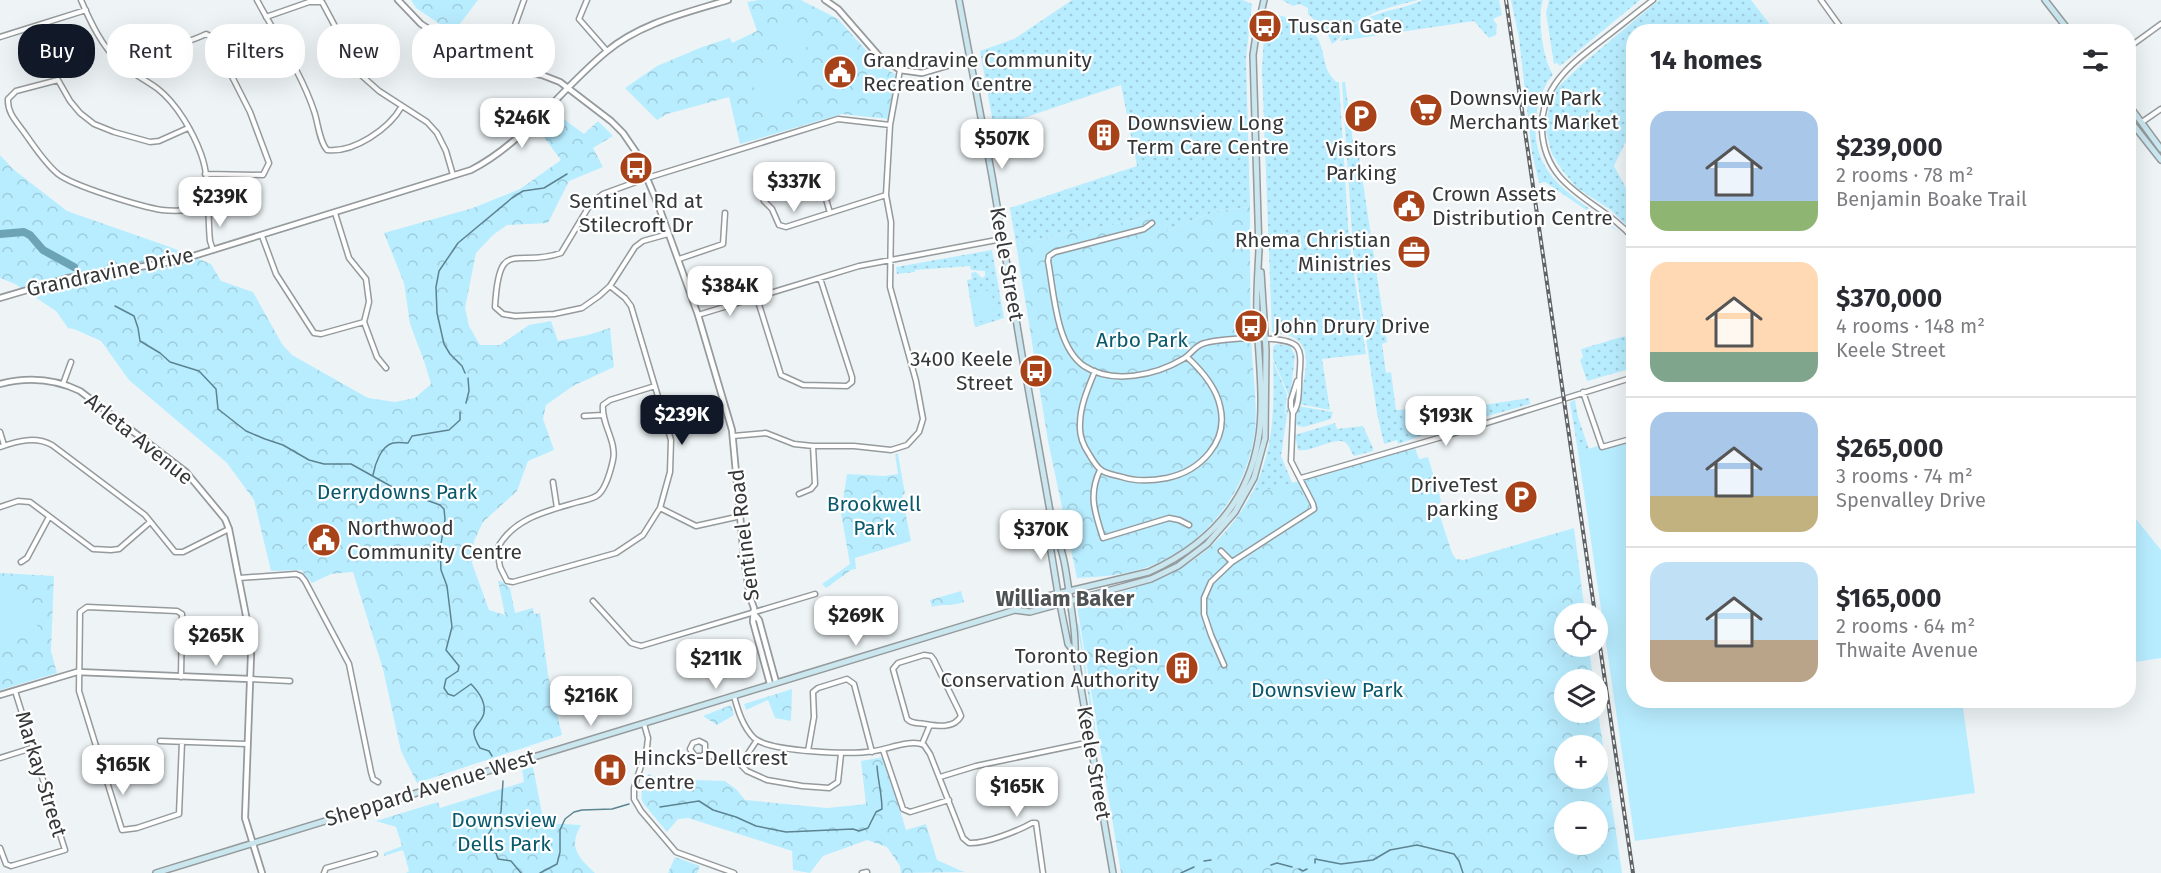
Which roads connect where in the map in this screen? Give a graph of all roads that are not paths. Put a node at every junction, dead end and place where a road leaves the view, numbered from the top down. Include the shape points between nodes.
1 (81, 0) edge
2 (257, 0) edge
3 (398, 0) edge
4 (524, 0) edge
5 (587, 0) edge
6 (728, 0) edge
7 (825, 0) edge
8 (959, 0) edge
9 (1264, 0) edge
10 (1653, 0) edge
11 (1821, 0) edge
12 (2045, 0) edge
13 (86, 10) junction
14 (266, 16) junction
15 (421, 24) edge
16 (515, 24) edge
17 (1838, 24) edge
18 (2064, 24) edge
19 (2161, 24) edge
20 (0, 37) edge
21 (193, 39) edge
22 (2136, 42) edge
23 (107, 46) edge
24 (607, 51) junction
25 (970, 59) junction
26 (900, 70) junction
27 (142, 78) edge
28 (551, 78) edge
29 (568, 88) junction
30 (402, 106) junction
31 (2161, 110) edge
32 (2136, 114) edge
33 (2142, 122) junction
34 (890, 125) junction
35 (188, 128) junction
36 (2136, 128) edge
37 (2161, 149) edge
38 (2161, 160) edge
39 (205, 174) junction
40 (453, 176) junction
41 (648, 178) junction
42 (826, 181) dead end
43 (886, 195) junction
44 (764, 201) dead end
45 (208, 209) junction
46 (335, 213) junction
47 (725, 213) dead end
48 (830, 213) junction
49 (1152, 223) dead end
50 (1626, 231) edge
51 (668, 234) junction
52 (262, 236) junction
53 (1002, 239) junction
54 (1259, 249) junction
55 (213, 250) junction
56 (679, 259) junction
57 (890, 259) junction
58 (820, 278) junction
59 (610, 286) junction
60 (0, 298) edge
61 (757, 298) junction
62 (698, 315) junction
63 (364, 322) junction
64 (1258, 339) junction
65 (1266, 339) junction
66 (1187, 357) junction
67 (71, 362) dead end
68 (386, 368) dead end
69 (1095, 372) junction
70 (1626, 379) edge
71 (0, 384) edge
72 (63, 384) junction
73 (655, 386) junction
74 (1583, 392) junction
75 (603, 415) junction
76 (584, 417) dead end
77 (0, 432) edge
78 (733, 436) junction
79 (1626, 440) edge
80 (2, 446) edge
81 (813, 447) junction
82 (1100, 470) junction
83 (1301, 478) junction
84 (553, 482) dead end
85 (799, 494) dead end
86 (0, 507) edge
87 (558, 508) junction
88 (660, 508) junction
89 (49, 516) junction
90 (741, 516) junction
91 (150, 522) junction
92 (1188, 525) dead end
93 (1053, 528) junction
94 (229, 529) junction
95 (1221, 551) dead end
96 (21, 561) dead end
97 (1232, 562) junction
98 (239, 578) junction
99 (1070, 591) junction
100 (815, 594) dead end
101 (1058, 594) junction
102 (593, 601) dead end
103 (1070, 601) junction
104 (1060, 604) junction
105 (1015, 610) junction
106 (753, 613) junction
107 (1075, 653) junction
108 (1224, 665) dead end
109 (77, 672) junction
110 (181, 677) junction
111 (250, 679) junction
112 (290, 681) dead end
113 (773, 683) junction
114 (15, 691) junction
115 (0, 696) edge
116 (734, 696) junction
117 (644, 724) junction
118 (930, 725) junction
119 (757, 740) junction
120 (160, 741) dead end
121 (182, 741) junction
122 (1090, 742) junction
123 (247, 744) junction
124 (922, 744) junction
125 (32, 748) junction
126 (883, 750) junction
127 (808, 751) junction
128 (872, 752) junction
129 (705, 753) junction
130 (841, 754) junction
131 (0, 758) edge
132 (741, 764) junction
133 (940, 777) junction
134 (378, 783) dead end
135 (949, 800) junction
136 (253, 843) junction
137 (0, 848) edge
138 (375, 854) dead end
139 (156, 873) edge
140 (262, 873) edge
141 (324, 873) edge
142 (734, 873) edge
143 (1042, 873) edge
144 (1113, 873) edge

1 - 13 street
2 - 14 street
3 - 15 street, Sentinel Road
4 - 16 street
5 - 24 street via 579,19
6 - 24 street, Grandravine Drive via 662,20
7 - 26 street via 849,20 879,56
8 - 25 main road, Keele Street
9 - 54 main road, Sheppard Avenue West via 1253,55
10 - 50 street via 1559,77 1547,98 1542,124 1545,150 1560,177
11 - 17 street
12 - 18 main road
13 - 20 street
13 - 23 street
14 - 30 street via 309,2 322,2 361,75
14 - 30 street via 310,99 327,150 355,144 378,133
19 - 22 street
21 - 39 street via 206,34 212,37 250,112 269,163 263,175
24 - 29 street, Grandravine Drive
25 - 26 street via 922,73
25 - 53 main road, Keele Street
26 - 34 street
27 - 35 street via 176,108
28 - 29 street, Sentinel Road
29 - 40 street, Grandravine Drive via 502,152
29 - 41 street, Sentinel Road via 622,133
30 - 40 street via 437,133
31 - 33 street
32 - 33 main road
33 - 37 main road
34 - 41 street via 838,119
34 - 43 street
35 - 39 street
35 - 45 street via 150,142 114,132 80,113 58,80 16,91 8,99 11,114 34,148 62,176 149,207
36 - 38 main road
39 - 45 street
40 - 46 street, Grandravine Drive
41 - 51 street, Sentinel Road
41 - 59 street via 593,201 561,253 505,261 495,307 509,315 566,313 585,307
42 - 48 street via 824,192
43 - 48 street
43 - 57 street via 891,222
44 - 48 street via 782,227
45 - 55 street
46 - 52 street, Grandravine Drive
46 - 63 street via 349,258 366,279 369,302
47 - 56 street via 723,244
49 - 69 street via 1144,229 1055,252 1048,258 1064,340 1078,361
51 - 56 street, Sentinel Road
51 - 59 street via 634,247
52 - 55 street, Grandravine Drive
52 - 63 street via 276,274 314,333
53 - 57 street
53 - 93 main road, Keele Street
54 - 64 main road, Sheppard Avenue West
54 - 65 main road, Sheppard Avenue West
55 - 60 street, Grandravine Drive via 159,265 68,278
56 - 62 street, Sentinel Road
57 - 58 street
57 - 81 street via 891,293 922,413 919,432 907,445 891,450
58 - 61 street
58 - 61 street via 852,377 847,387 803,385 781,375
59 - 73 street via 631,306
61 - 62 street
62 - 78 street, Sentinel Road
63 - 68 street via 377,357
64 - 65 street
64 - 66 street via 1204,343
64 - 99 main road, Sheppard Avenue West via 1259,440 1249,475 1229,510 1201,541 1168,563 1149,572
65 - 83 street via 1290,341 1301,357 1290,407 1290,457
65 - 103 main road, Sheppard Avenue West via 1265,438 1254,478 1235,512 1207,544 1178,566 1134,585
66 - 69 street via 1140,376
66 - 82 street via 1208,381 1221,406 1220,434 1208,455 1187,472 1164,478 1136,481
67 - 72 street
69 - 82 street via 1083,405 1080,430 1084,446
70 - 74 street
71 - 72 street, Arleta Avenue via 24,380
72 - 94 street, Arleta Avenue via 86,395 186,472
73 - 75 street via 610,400 603,405
73 - 88 street via 671,440 670,472
74 - 79 street via 1602,447
74 - 83 street
75 - 76 street
75 - 87 street via 613,459 601,493
77 - 80 street
78 - 81 street via 766,433
78 - 90 street, Sentinel Road
80 - 91 street via 32,440 50,444
81 - 85 street via 815,484
82 - 92 street via 1094,485 1094,511 1103,538 1169,518
83 - 97 street via 1314,509
84 - 87 street
86 - 89 street via 26,501
87 - 88 street via 523,520 499,544 498,561 507,581 615,554 643,535
88 - 90 street via 696,526
89 - 91 street via 93,549 119,549
89 - 96 street via 27,558
90 - 106 street, Sentinel Road
91 - 94 street via 180,554
93 - 99 main road, Keele Street
93 - 101 main road, Keele Street via 1050,545
94 - 98 street, Arleta Avenue
95 - 97 street
97 - 108 street via 1207,588 1204,605 1210,635
98 - 111 street, Arleta Avenue via 250,636
98 - 134 street via 296,574 306,581 349,664 371,772
99 - 101 main road, Sheppard Avenue West
99 - 103 main road, Keele Street
100 - 106 street
101 - 104 main road, Keele Street
101 - 105 main road, Sheppard Avenue West via 1023,602
102 - 106 street via 637,646
103 - 104 main road, Sheppard Avenue West
103 - 107 main road, Keele Street
104 - 105 main road, Sheppard Avenue West via 1030,612
104 - 107 main road, Keele Street via 1068,644
105 - 113 main road, Sheppard Avenue West
106 - 113 street, Sentinel Road
107 - 122 main road, Keele Street
109 - 110 street
109 - 110 street via 83,609 177,611 183,617
109 - 114 street
109 - 121 street via 80,695 122,830 179,814
110 - 111 street
111 - 112 street
111 - 123 street, Arleta Avenue
113 - 116 main road, Sheppard Avenue West
114 - 115 street
114 - 125 street, Markay Street
116 - 117 main road, Sheppard Avenue West
116 - 119 street via 745,726
117 - 136 main road, Sheppard Avenue West
117 - 142 street via 647,747 634,788 634,799 641,811 676,852
118 - 118 street via 955,723 961,716 934,660 924,655 898,663 893,669 907,718
118 - 124 street
119 - 127 street
119 - 132 street
120 - 121 street
121 - 123 street
122 - 133 street
122 - 144 main road, Keele Street
123 - 136 street, Arleta Avenue via 245,818
124 - 126 street
124 - 133 street
125 - 131 street
125 - 137 street, Markay Street via 65,850 11,866 6,864
126 - 128 street
126 - 135 street via 903,809 910,812
127 - 128 street via 814,690 848,679 854,684
127 - 130 street
128 - 130 street
129 - 129 street via 705,744 693,743 692,754 698,757
129 - 132 street
130 - 132 street via 838,782 829,788 761,778
133 - 135 street
135 - 143 street via 969,843 1036,823
136 - 139 main road, Sheppard Avenue West
136 - 140 street, Arleta Avenue
138 - 141 street via 326,868

